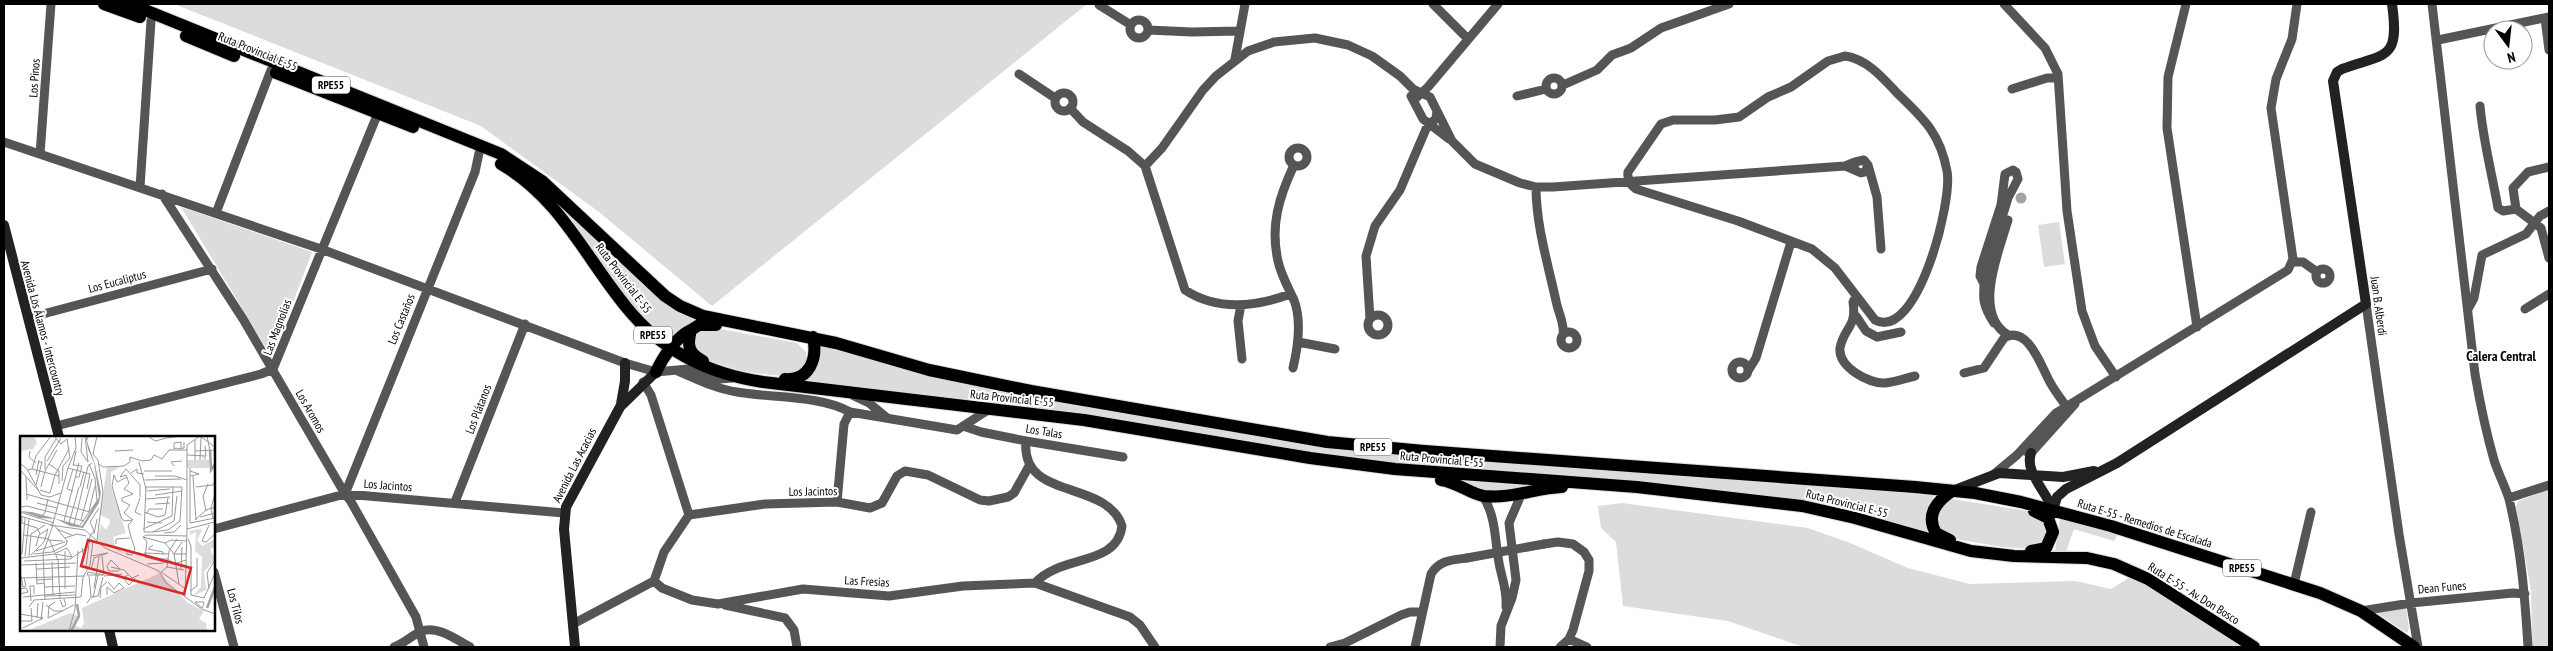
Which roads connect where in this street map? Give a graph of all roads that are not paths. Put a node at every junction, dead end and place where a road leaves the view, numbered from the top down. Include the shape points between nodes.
1 (51, 4) edge
2 (104, 4) edge
3 (130, 4) edge
4 (1245, 4) edge
5 (1433, 4) edge
6 (1498, 4) edge
7 (1729, 4) edge
8 (2004, 4) edge
9 (2186, 4) edge
10 (2297, 4) edge
11 (2392, 4) edge
12 (2432, 4) edge
13 (1099, 6) dead end
14 (2547, 17) edge
15 (151, 21) junction
16 (1131, 26) junction
17 (1148, 30) junction
18 (1239, 31) junction
19 (1468, 39) junction
20 (2438, 40) junction
21 (2549, 50) edge
22 (1235, 59) junction
23 (271, 70) junction
24 (1394, 73) junction
25 (1019, 74) dead end
26 (2058, 78) junction
27 (2012, 90) dead end
28 (1423, 92) junction
29 (1517, 96) dead end
30 (1056, 98) junction
31 (1414, 100) junction
32 (2480, 106) dead end
33 (1070, 108) junction
34 (1438, 111) junction
35 (378, 113) junction
36 (1430, 123) junction
37 (1452, 141) junction
38 (4, 142) edge
39 (479, 153) junction
40 (40, 154) junction
41 (1294, 165) dead end
42 (1145, 166) junction
43 (1851, 166) junction
44 (2549, 167) edge
45 (1866, 169) junction
46 (1629, 182) junction
47 (140, 187) junction
48 (1536, 187) junction
49 (162, 194) junction
50 (2516, 209) junction
51 (2549, 211) edge
52 (216, 213) junction
53 (2008, 220) dead end
54 (2535, 223) junction
55 (4, 224) edge
56 (1791, 242) junction
57 (321, 249) junction
58 (1881, 249) dead end
59 (2549, 258) edge
60 (2293, 262) junction
61 (212, 269) junction
62 (2317, 272) dead end
63 (1984, 284) junction
64 (427, 287) junction
65 (1290, 294) junction
66 (2549, 294) edge
67 (1856, 296) junction
68 (2366, 304) junction
69 (1241, 305) junction
70 (2524, 308) dead end
71 (2468, 309) junction
72 (1372, 315) dead end
73 (1856, 316) junction
74 (28, 318) junction
75 (1994, 323) junction
76 (525, 324) junction
77 (746, 326) junction
78 (2197, 327) junction
79 (692, 329) junction
80 (648, 330) junction
81 (772, 330) junction
82 (1565, 332) dead end
83 (1901, 332) dead end
84 (2008, 335) junction
85 (813, 337) junction
86 (1298, 342) junction
87 (671, 348) junction
88 (1335, 349) dead end
89 (812, 359) junction
90 (1242, 359) dead end
91 (625, 363) junction
92 (659, 366) junction
93 (1747, 367) dead end
94 (1294, 368) dead end
95 (273, 369) junction
96 (678, 371) junction
97 (1964, 373) dead end
98 (1915, 376) dead end
99 (2116, 377) junction
100 (736, 378) junction
101 (644, 382) junction
102 (763, 382) junction
103 (839, 391) junction
104 (2078, 400) junction
105 (2066, 406) junction
106 (620, 407) junction
107 (988, 410) junction
108 (850, 412) junction
109 (890, 420) junction
110 (56, 426) junction
111 (963, 426) junction
112 (59, 436) edge
113 (1026, 441) junction
114 (2026, 451) junction
115 (1123, 457) dead end
116 (1335, 462) junction
117 (1028, 466) junction
118 (2107, 468) junction
119 (2034, 474) junction
120 (1992, 476) junction
121 (2549, 484) edge
122 (1952, 490) junction
123 (1688, 492) junction
124 (345, 494) junction
125 (1521, 495) junction
126 (1483, 496) junction
127 (2509, 498) junction
128 (455, 502) junction
129 (837, 502) junction
130 (2021, 502) junction
131 (2056, 511) junction
132 (2311, 512) dead end
133 (564, 513) junction
134 (689, 515) junction
135 (215, 529) edge
136 (2053, 532) junction
137 (1971, 551) junction
138 (2014, 556) junction
139 (2028, 557) joint
140 (1501, 572) junction
141 (1516, 572) junction
142 (215, 576) edge
143 (654, 582) junction
144 (1035, 583) junction
145 (2294, 584) junction
146 (2525, 594) junction
147 (2411, 603) junction
148 (718, 604) junction
149 (2361, 611) junction
150 (1422, 612) junction
151 (1506, 615) junction
152 (572, 624) junction
153 (109, 631) edge
154 (420, 632) junction
155 (1569, 639) junction
156 (113, 647) edge
157 (234, 647) edge
158 (394, 647) edge
159 (424, 647) edge
160 (470, 647) edge
161 (575, 647) edge
162 (797, 647) edge
163 (1155, 647) edge
164 (1330, 647) edge
165 (1415, 647) edge
166 (1500, 647) edge
167 (1560, 647) edge
168 (1587, 647) edge
169 (2254, 647) edge
170 (2414, 647) edge
171 (2418, 647) edge
172 (2528, 647) edge

1 - 40 street, Los Pinos
2 - 15 main road, Ruta Provincial E-55 / RPE55
3 - 77 main road, Ruta Provincial E-55 / RPE55 via 501,154 542,181 673,302 703,316
4 - 18 street
5 - 19 street
6 - 19 street
7 - 29 street via 1661,28 1631,48 1612,55 1597,70 1563,85 1555,95 1546,89
8 - 26 street via 2045,48
9 - 78 street via 2168,77 2167,128
10 - 60 street via 2292,38 2276,79 2271,108
11 - 68 street, Juan B. Alberdi via 2395,31 2387,52 2375,60 2342,69 2333,81
12 - 20 street
13 - 16 street
14 - 20 street
14 - 21 street
15 - 23 main road, Ruta Provincial E-55 / RPE55
15 - 47 street
16 - 17 street via 1135,21 1141,21
16 - 17 street via 1130,31 1136,38 1144,36
17 - 18 street
18 - 22 street
19 - 28 street
20 - 71 street via 2446,137
22 - 24 street via 1274,42 1315,38 1362,50
22 - 42 street via 1208,83 1169,140
23 - 35 main road, Ruta Provincial E-55 / RPE55
23 - 52 street
24 - 28 street via 1413,89
24 - 31 street
25 - 30 street
26 - 27 street via 2047,78
26 - 99 street via 2067,210 2082,311 2094,346
28 - 31 street
28 - 34 street
30 - 33 street via 1055,104 1059,109
30 - 33 street via 1059,94 1068,93 1073,100
31 - 36 street via 1420,115
32 - 50 street via 2498,208 2503,211
33 - 42 street via 1084,122
34 - 36 street
34 - 37 street
35 - 39 main road, Ruta Provincial E-55 / RPE55
35 - 57 street, Las Magnolias
36 - 37 street
36 - 72 street via 1400,190 1377,219 1367,249
37 - 48 street via 1475,164
38 - 40 street
39 - 64 street, Los Castaños via 475,172
39 - 80 main road, Ruta Provincial E-55 / RPE55 via 509,169 545,197 574,231 626,307
40 - 47 street
41 - 65 street via 1279,201 1275,231 1278,262
42 - 69 street via 1182,286 1191,294 1207,300
43 - 45 street via 1859,173
43 - 45 street via 1864,160
43 - 46 street
44 - 50 street via 2528,172 2513,185
45 - 58 street via 1877,198
46 - 48 street
46 - 56 street via 1636,189 1738,221
46 - 67 street via 1628,172 1661,124 1673,120 1739,117 1768,97 1791,87 1828,60 1845,56 1865,63 1934,130 1947,169 1948,189 1938,242 1917,291 1903,311 1892,321 1879,322
47 - 49 street
48 - 82 street via 1546,254
49 - 52 street
49 - 61 street, Los Aromos
50 - 54 street
51 - 54 street
52 - 57 street
53 - 75 street via 1992,276 1989,305
54 - 59 street via 2541,228
54 - 71 street via 2526,234 2482,255 2474,298
55 - 74 street, Avenida Los Álamos - Intercountry
56 - 67 street via 1812,250 1829,262
56 - 93 street via 1756,358
57 - 64 street
57 - 95 street, Las Magnolias
60 - 62 street via 2303,262
60 - 78 street via 2288,270
61 - 74 street, Los Eucaliptus
61 - 95 street, Los Aromos
63 - 63 street via 2006,206 2018,179 2013,170 2005,174 2001,205 1981,267 1980,276
63 - 75 street via 1982,301
64 - 76 street
64 - 124 street, Los Castaños
65 - 69 street via 1262,303
65 - 86 street via 1296,310
66 - 70 street
67 - 73 street via 1852,302
68 - 118 street
68 - 147 street, Juan B. Alberdi
69 - 90 street via 1238,321
71 - 127 street via 2481,405 2495,462
73 - 83 street via 1866,331 1877,337
73 - 98 street via 1841,346 1841,356 1847,366 1879,382
74 - 110 street, Avenida Los Álamos - Intercountry
75 - 84 street
76 - 91 street
76 - 128 street, Los Plátanos
77 - 79 main road, RPE55 via 732,328 708,324
77 - 81 main road, Ruta Provincial E-55 / RPE55
78 - 99 street
79 - 87 main road, RPE55
79 - 100 main road, RPE55 via 688,346 693,356 722,368
80 - 87 main road, Ruta Provincial E-55 / RPE55
80 - 92 main road, RPE55 via 661,351
81 - 85 main road, Ruta Provincial E-55 / RPE55
81 - 89 main road, RPE55 via 784,338 807,345
84 - 97 street via 1984,368
84 - 105 street via 2030,343
85 - 89 main road
85 - 122 main road, Ruta Provincial E-55 / RPE55 via 972,380 1327,442 1424,452
86 - 88 street
86 - 94 street
87 - 92 main road
87 - 100 main road, Ruta Provincial E-55 / RPE55 via 694,363
89 - 102 main road, RPE55 via 811,368 802,377
91 - 92 street
91 - 106 street
92 - 96 street
92 - 101 street, Avenida Las Acacias
95 - 110 street, Las Magnolias
95 - 124 street, Los Aromos
96 - 100 street via 691,370 720,379
96 - 108 street via 733,392 833,405
99 - 104 street
100 - 102 main road, Ruta Provincial E-55 / RPE55
101 - 106 street, Avenida Las Acacias
101 - 134 street
102 - 103 main road, Ruta Provincial E-55 / RPE55
103 - 107 main road, Ruta Provincial E-55 / RPE55
103 - 109 street via 869,403
104 - 105 street
104 - 114 street
105 - 114 street via 2056,413
106 - 133 street, Avenida Las Acacias via 569,498
107 - 111 street
107 - 116 main road, Ruta Provincial E-55 / RPE55 via 1084,420
108 - 109 street
108 - 129 street via 844,424
109 - 111 street via 957,430
110 - 112 street, Avenida Los Álamos - Intercountry
111 - 113 street, Los Talas
113 - 115 street, Los Talas
113 - 117 street
114 - 119 street
114 - 120 street
116 - 123 main road, Ruta Provincial E-55 / RPE55
116 - 126 main road, RPE55 via 1366,472 1454,482
117 - 129 street, Los Jacintos via 1014,494 998,500 980,500 928,474 905,471 897,476 886,499 875,507 864,509
117 - 144 street via 1046,480 1108,507 1119,517 1122,526 1118,542 1109,551 1055,567
118 - 119 street via 2070,476
118 - 131 street via 2062,492 2054,502
119 - 120 street via 2006,472
119 - 131 street
120 - 122 street
121 - 127 street
122 - 130 main road, Ruta Provincial E-55 / RPE55
122 - 137 main road via 1934,507 1932,526 1938,535 1961,542
123 - 125 main road, RPE55 via 1649,494 1556,488
123 - 137 main road, Ruta Provincial E-55 / RPE55 via 1781,502 1831,512
124 - 128 street, Los Jacintos
124 - 135 street, Los Jacintos
124 - 154 street, Los Aromos via 416,616
125 - 126 main road, RPE55
125 - 141 street via 1509,523
126 - 140 street via 1492,513
127 - 146 street
128 - 133 street, Los Jacintos
129 - 134 street, Los Jacintos via 765,504
130 - 131 main road, Ruta Provincial E-55 / RPE55
130 - 136 main road, RPE55 via 2048,518
131 - 136 main road
131 - 145 main road, Ruta E-55 - Remedios de Escalada / RPE55
132 - 145 street
133 - 152 street, Avenida Las Acacias
134 - 143 street via 664,552
136 - 138 main road, RPE55 via 2046,548
137 - 138 main road, Ruta Provincial E-55 / RPE55
138 - 139 main road, Ruta Provincial E-55 / RPE55
139 - 169 main road, Ruta E-55 - Av. Don Bosco / RPE55 via 2087,558 2127,569 2160,586
140 - 141 street via 1505,577
140 - 151 street via 1506,590
141 - 151 street via 1515,588
142 - 157 street, Los Tilos
143 - 148 street, Las Fresias via 692,600
143 - 152 street
144 - 148 street, Las Fresias via 964,586 889,596 803,589
144 - 163 street, Las Fresias via 1130,618
145 - 149 main road, Ruta E-55 - Remedios de Escalada / RPE55
146 - 147 street, Dean Funes
146 - 172 street
147 - 149 street, Dean Funes
147 - 171 street, Juan B. Alberdi
148 - 162 street via 785,618 794,630
149 - 170 main road, Ruta E-55 - Remedios de Escalada / RPE55
150 - 155 street, bridge via 1434,568 1446,561 1558,542 1573,544 1589,560 1589,571
150 - 164 street via 1401,615
150 - 165 street
151 - 166 street via 1499,638
152 - 161 street, Avenida Las Acacias
153 - 156 street
154 - 158 street
154 - 159 street, Los Aromos
154 - 160 street via 433,629
155 - 167 street
155 - 168 street

